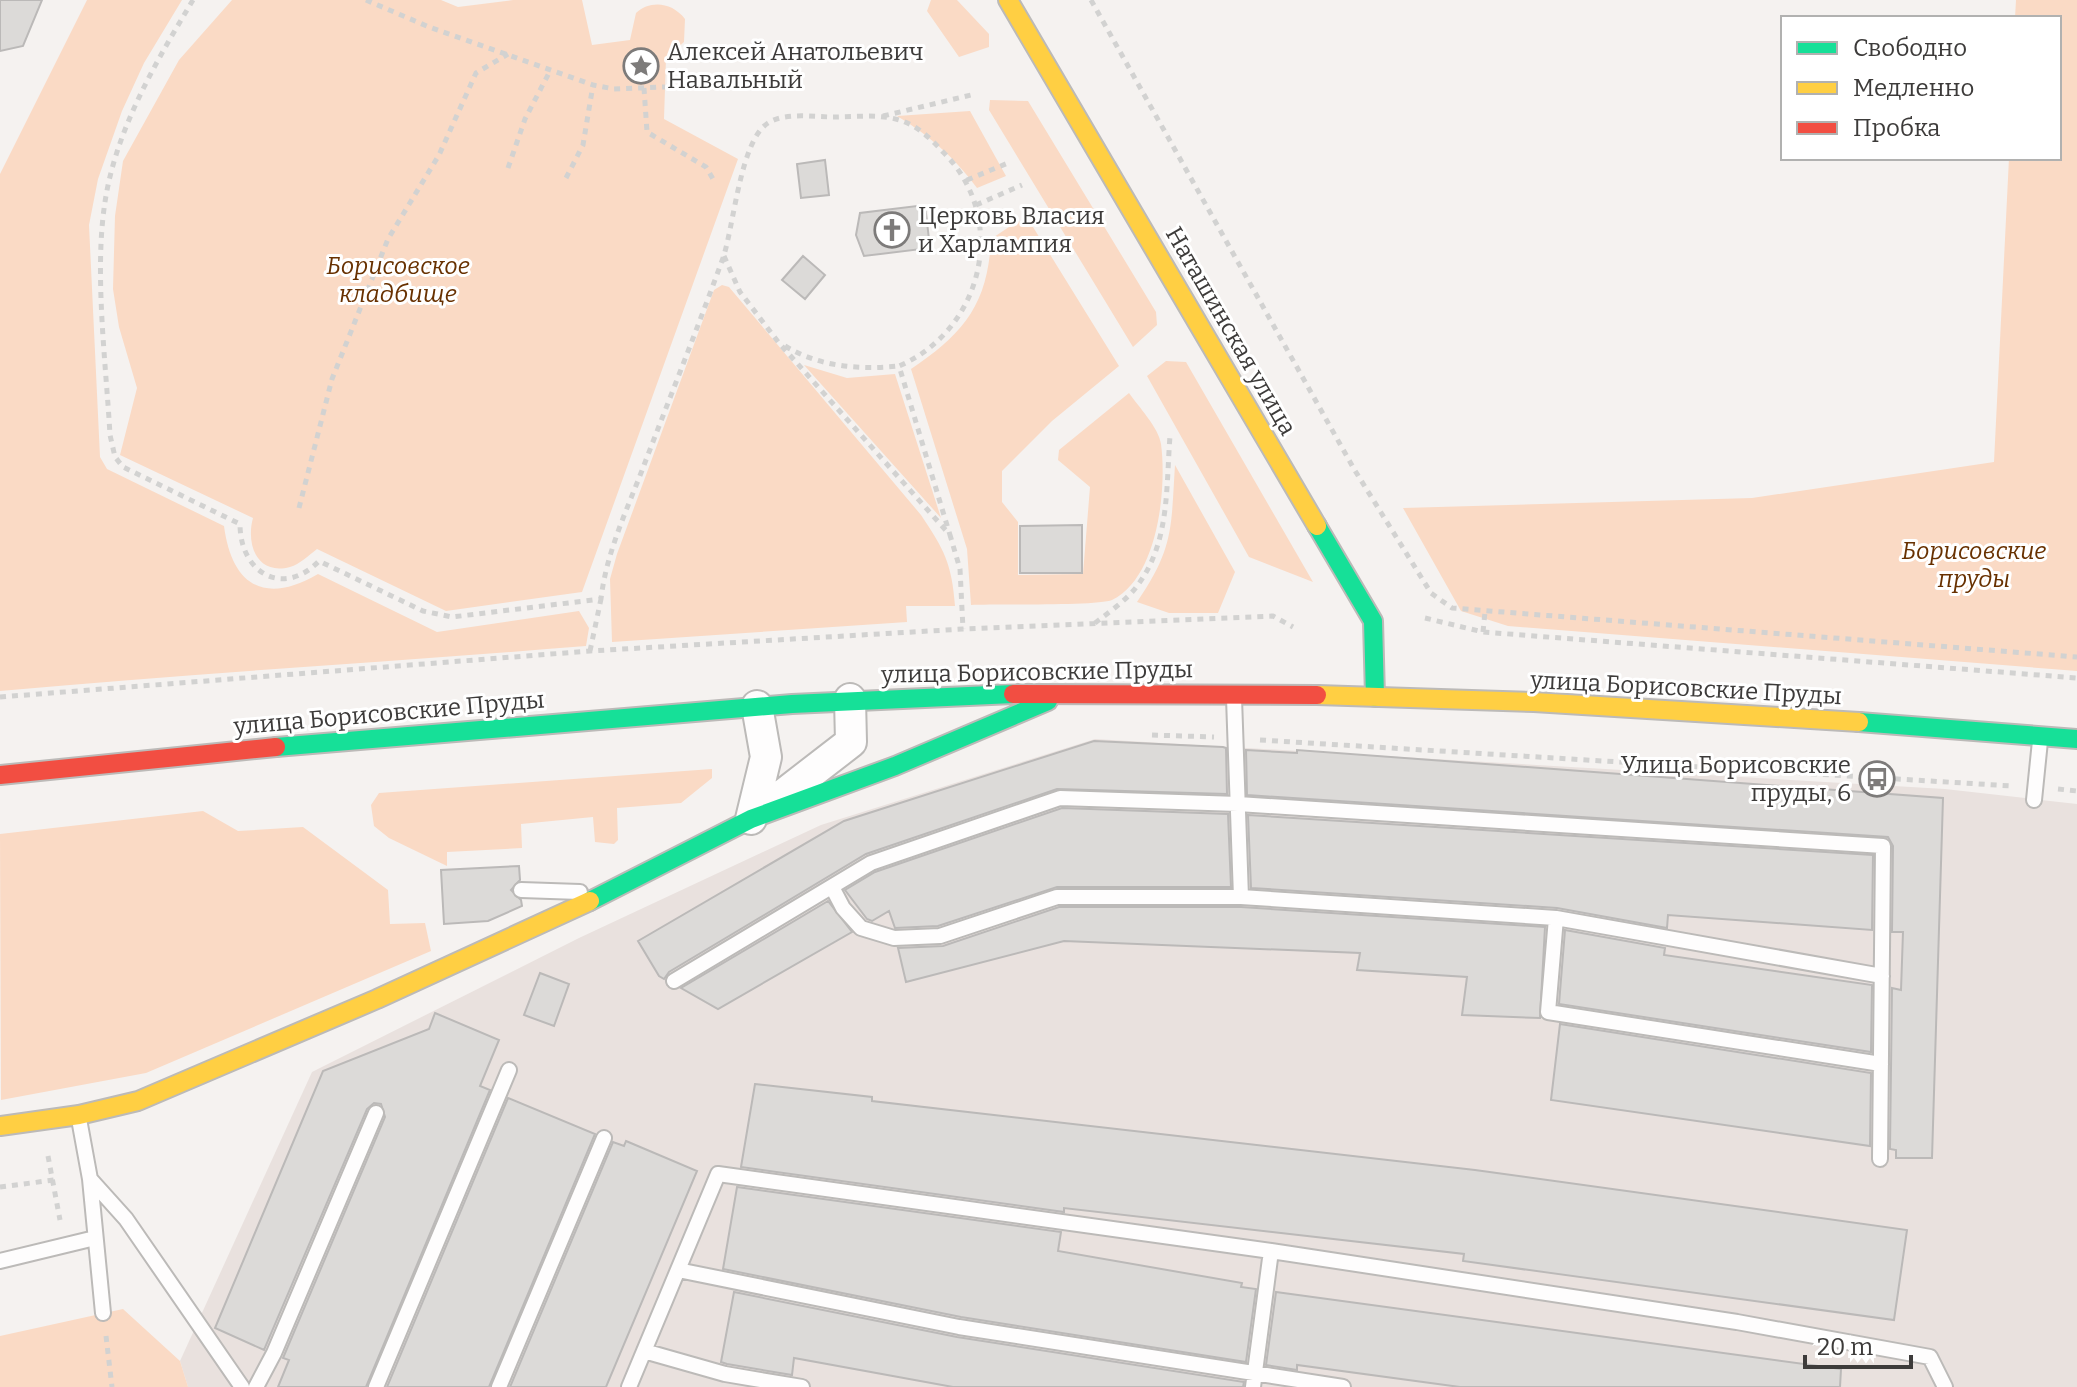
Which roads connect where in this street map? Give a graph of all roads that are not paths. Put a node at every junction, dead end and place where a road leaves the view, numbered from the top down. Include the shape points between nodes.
1 (1008, 0) edge
2 (1067, 693) junction
3 (1234, 694) junction
4 (1375, 697) junction
5 (850, 699) junction
6 (757, 706) junction
7 (2040, 736) junction
8 (2077, 739) edge
9 (0, 775) edge
10 (2034, 794) road end
11 (1238, 804) junction
12 (751, 819) junction
13 (832, 887) junction
14 (521, 890) dead end
15 (609, 892) junction
16 (1241, 897) junction
17 (1556, 918) junction
18 (1882, 976) junction
19 (674, 981) dead end
20 (1881, 1064) junction
21 (509, 1070) dead end
22 (376, 1113) dead end
23 (79, 1115) junction
24 (0, 1126) edge
25 (604, 1138) dead end
26 (1880, 1159) dead end
27 (90, 1179) junction
28 (95, 1238) junction
29 (1271, 1251) junction
30 (0, 1261) edge
31 (678, 1270) junction
32 (103, 1313) road end
33 (644, 1351) junction
34 (1254, 1381) edge
35 (242, 1387) edge
36 (256, 1387) edge
37 (376, 1387) edge
38 (499, 1387) edge
39 (629, 1387) edge
40 (802, 1387) edge
41 (1343, 1387) edge
42 (1945, 1387) edge

1 - 4 main road, Наташинская улица via 1373,621
2 - 3 main road, улица Борисовские Пруды
2 - 5 main road, улица Борисовские Пруды
2 - 12 main road via 895,766
3 - 4 main road, улица Борисовские Пруды
3 - 11 lane
4 - 7 main road, улица Борисовские Пруды
5 - 6 main road, улица Борисовские Пруды
5 - 12 street via 851,742
6 - 9 main road, улица Борисовские Пруды via 292,743
6 - 12 street via 766,757
7 - 8 main road, улица Борисовские Пруды
7 - 10 lane
11 - 13 lane via 1060,798 871,863
11 - 16 lane
11 - 18 lane via 1883,846
12 - 15 main road
13 - 16 lane via 861,928 894,938 940,936 1057,897
13 - 19 lane
14 - 15 lane
15 - 23 main road via 138,1101
16 - 17 lane
17 - 18 lane
17 - 20 lane via 1548,1012
18 - 20 lane
20 - 26 lane
21 - 37 lane
22 - 36 lane
23 - 24 main road
23 - 27 lane
25 - 38 lane
27 - 28 lane
27 - 35 lane via 126,1219
28 - 30 lane
28 - 32 lane
29 - 31 lane via 718,1174
29 - 34 lane
29 - 42 lane via 1930,1357
31 - 33 lane
31 - 34 lane
33 - 39 lane
33 - 40 lane via 725,1374
34 - 41 lane

